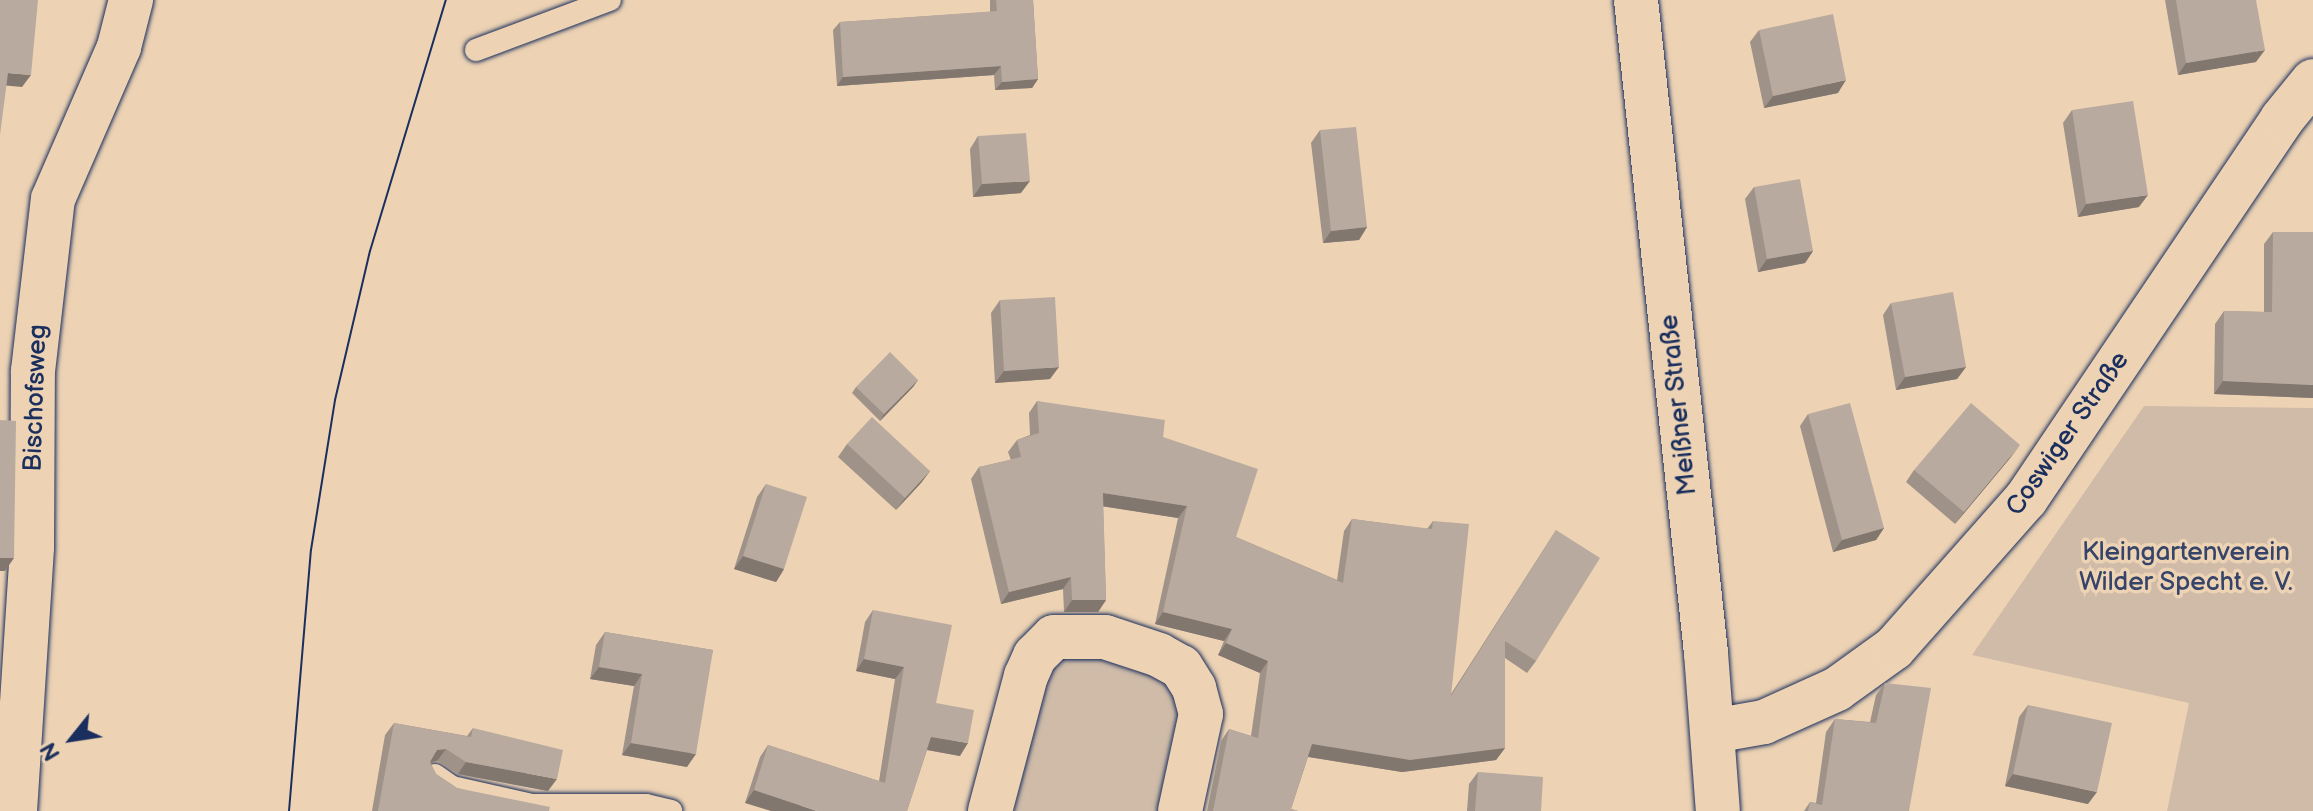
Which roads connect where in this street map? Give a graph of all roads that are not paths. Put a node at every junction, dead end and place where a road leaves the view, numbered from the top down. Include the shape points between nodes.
1 (131, 0) edge
2 (610, 0) edge
3 (1636, 0) edge
4 (476, 50) dead end
5 (2313, 81) edge
6 (1713, 731) junction
7 (435, 775) edge
8 (15, 811) edge
9 (671, 811) edge
10 (990, 811) edge
11 (1180, 811) edge
12 (1718, 811) edge

1 - 8 street, Bischofsweg via 119,47 53,199 33,371 32,547
2 - 4 lane
3 - 6 street, Meißner Straße
5 - 6 street, Coswiger Straße via 2282,119 2026,499 1894,648 1837,689 1764,722
6 - 12 street, Meißner Straße
7 - 9 lane via 452,787 532,805 646,805
10 - 11 street via 1026,676 1035,656 1054,637 1105,637 1181,667 1201,714

